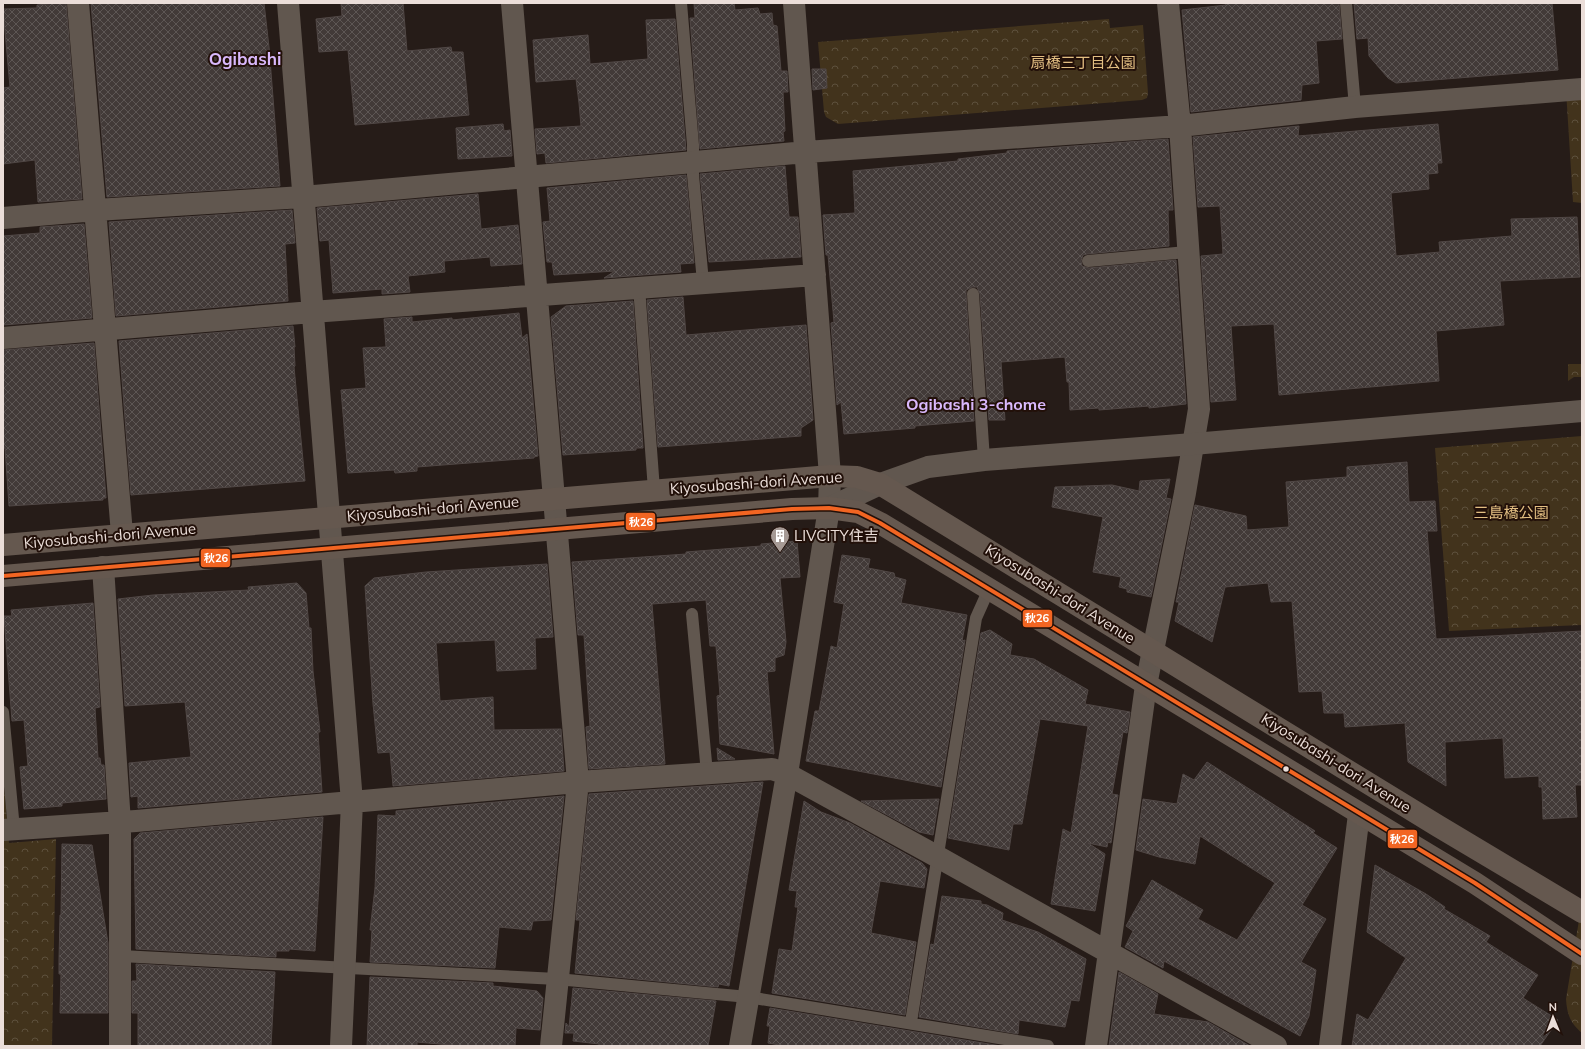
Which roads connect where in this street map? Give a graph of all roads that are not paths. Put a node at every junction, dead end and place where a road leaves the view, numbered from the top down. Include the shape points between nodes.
1 (78, 3) edge
2 (288, 3) edge
3 (512, 3) edge
4 (681, 3) edge
5 (794, 3) edge
6 (1168, 3) edge
7 (1346, 3) edge
8 (1582, 89) edge
9 (1355, 107) junction
10 (1180, 126) junction
11 (806, 152) junction
12 (692, 161) junction
13 (527, 176) junction
14 (303, 197) junction
15 (96, 210) junction
16 (3, 218) edge
17 (1187, 252) junction
18 (1088, 260) dead end
19 (815, 275) junction
20 (703, 282) junction
21 (639, 287) junction
22 (973, 294) dead end
23 (537, 295) junction
24 (312, 312) junction
25 (105, 329) junction
26 (3, 338) edge
27 (1582, 411) edge
28 (1193, 444) junction
29 (984, 460) junction
30 (830, 476) junction
31 (880, 484) junction
32 (654, 490) junction
33 (554, 498) junction
34 (829, 508) junction
35 (330, 518) junction
36 (557, 528) junction
37 (122, 534) junction
38 (3, 545) edge
39 (332, 548) junction
40 (102, 568) junction
41 (3, 576) edge
42 (989, 589) junction
43 (692, 614) dead end
44 (1153, 651) junction
45 (1146, 685) junction
46 (3, 712) edge
47 (707, 773) junction
48 (787, 774) junction
49 (578, 782) junction
50 (352, 802) junction
51 (1359, 814) junction
52 (120, 823) junction
53 (8, 829) edge
54 (938, 857) junction
55 (1582, 912) edge
56 (1110, 953) junction
57 (1582, 954) edge
58 (121, 956) junction
59 (345, 967) junction
60 (557, 979) junction
61 (748, 997) junction
62 (911, 1022) junction
63 (120, 1046) edge
64 (341, 1046) edge
65 (551, 1046) edge
66 (740, 1046) edge
67 (1048, 1046) edge
68 (1096, 1046) edge
69 (1276, 1046) edge
70 (1330, 1046) edge

1 - 15 street
2 - 14 street
3 - 13 street
4 - 12 lane via 693,145
5 - 11 street
6 - 10 street
7 - 9 lane
8 - 9 street
9 - 10 street
10 - 11 street
10 - 17 street
11 - 12 street
11 - 19 street
12 - 13 street
12 - 20 lane
13 - 14 street
13 - 23 street
14 - 15 street
14 - 24 street
15 - 16 street
15 - 25 street
17 - 18 lane
17 - 28 street via 1199,410
19 - 20 street
19 - 30 street
20 - 21 street
21 - 23 street
21 - 32 lane
22 - 29 lane
23 - 24 street
23 - 33 street
24 - 25 street
24 - 35 street
25 - 26 street
25 - 37 street
27 - 28 street
28 - 29 street
28 - 44 street
29 - 31 street via 928,467
30 - 31 main road, Kiyosubashi-dori Avenue via 857,477
30 - 32 main road, Kiyosubashi-dori Avenue
30 - 34 street
31 - 34 street
31 - 44 main road, Kiyosubashi-dori Avenue
32 - 33 main road, Kiyosubashi-dori Avenue
33 - 35 main road, Kiyosubashi-dori Avenue
33 - 36 street
34 - 36 main road
34 - 42 main road via 858,512 873,519
34 - 48 street
35 - 37 main road, Kiyosubashi-dori Avenue
35 - 39 street
36 - 39 main road
36 - 49 street
37 - 38 main road, Kiyosubashi-dori Avenue
39 - 40 main road
39 - 50 street
40 - 41 main road
40 - 52 street
42 - 45 main road
42 - 54 lane via 976,618
43 - 47 lane
44 - 45 street
44 - 55 main road, Kiyosubashi-dori Avenue
45 - 51 main road
45 - 56 street
46 - 53 lane
47 - 48 street via 772,769
47 - 49 street
48 - 54 street
48 - 61 street
49 - 50 street
49 - 60 street
50 - 52 street
50 - 59 street
51 - 57 main road via 1475,883
51 - 70 street
52 - 53 street
52 - 58 street
54 - 56 street
54 - 62 lane
56 - 68 street
56 - 69 street
58 - 59 lane
58 - 63 street
59 - 60 lane
59 - 64 street
60 - 61 lane
60 - 65 street
61 - 62 lane
61 - 66 street
62 - 67 lane

